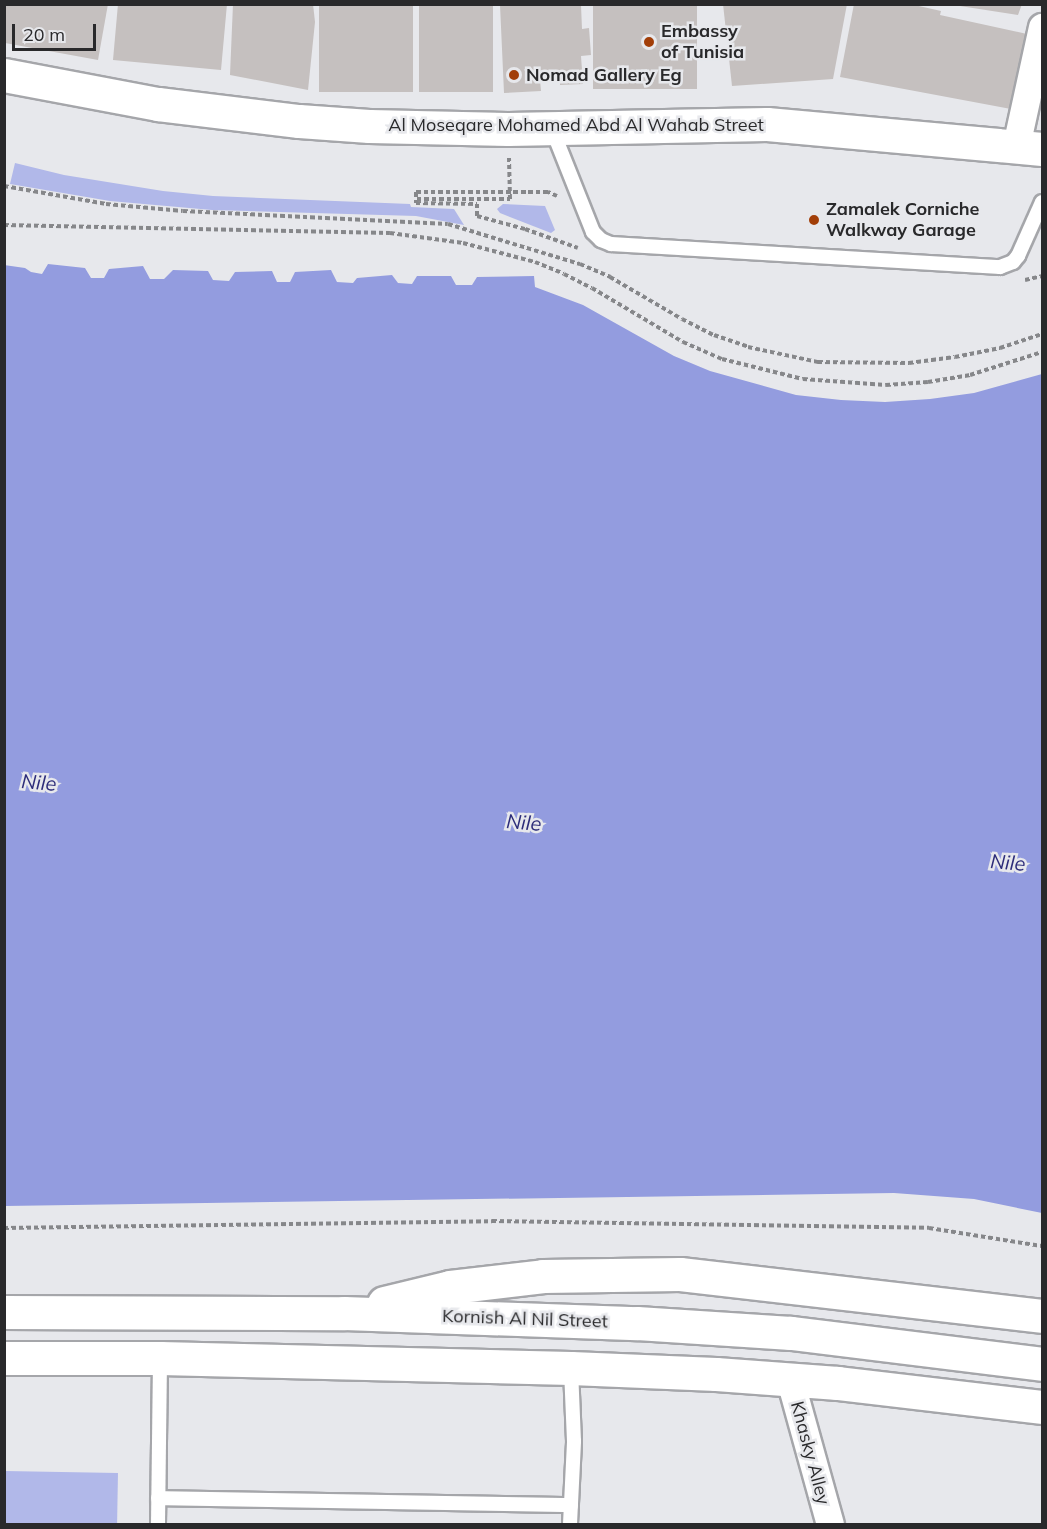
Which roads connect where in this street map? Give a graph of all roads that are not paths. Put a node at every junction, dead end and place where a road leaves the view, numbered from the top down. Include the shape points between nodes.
1 (1042, 27) edge
2 (4, 75) edge
3 (551, 127) junction
4 (1029, 148) edge
5 (1042, 202) edge
6 (4, 1312) edge
7 (344, 1313) junction
8 (1042, 1316) edge
9 (4, 1358) edge
10 (160, 1358) junction
11 (1042, 1364) edge
12 (571, 1368) junction
13 (790, 1380) junction
14 (1042, 1407) edge
15 (158, 1498) junction
16 (571, 1505) junction
17 (158, 1524) edge
18 (570, 1524) edge
19 (830, 1524) edge

1 - 4 street
2 - 3 main road, Al Moseqare Mohamed Abd Al Wahab Street via 228,114 369,126
3 - 4 main road, Al Moseqare Mohamed Abd Al Wahab Street via 796,125
3 - 5 lane via 593,232 611,244 1000,267 1018,256
6 - 7 main road, Kornish Al Nil Street
7 - 8 main road via 450,1287 543,1276 680,1274
7 - 11 main road, Kornish Al Nil Street via 637,1323 791,1333
9 - 10 main road
10 - 12 main road
10 - 15 lane
12 - 13 main road
12 - 16 lane
13 - 14 main road
13 - 19 street, Khasky Alley
15 - 16 lane
15 - 17 lane
16 - 18 lane

